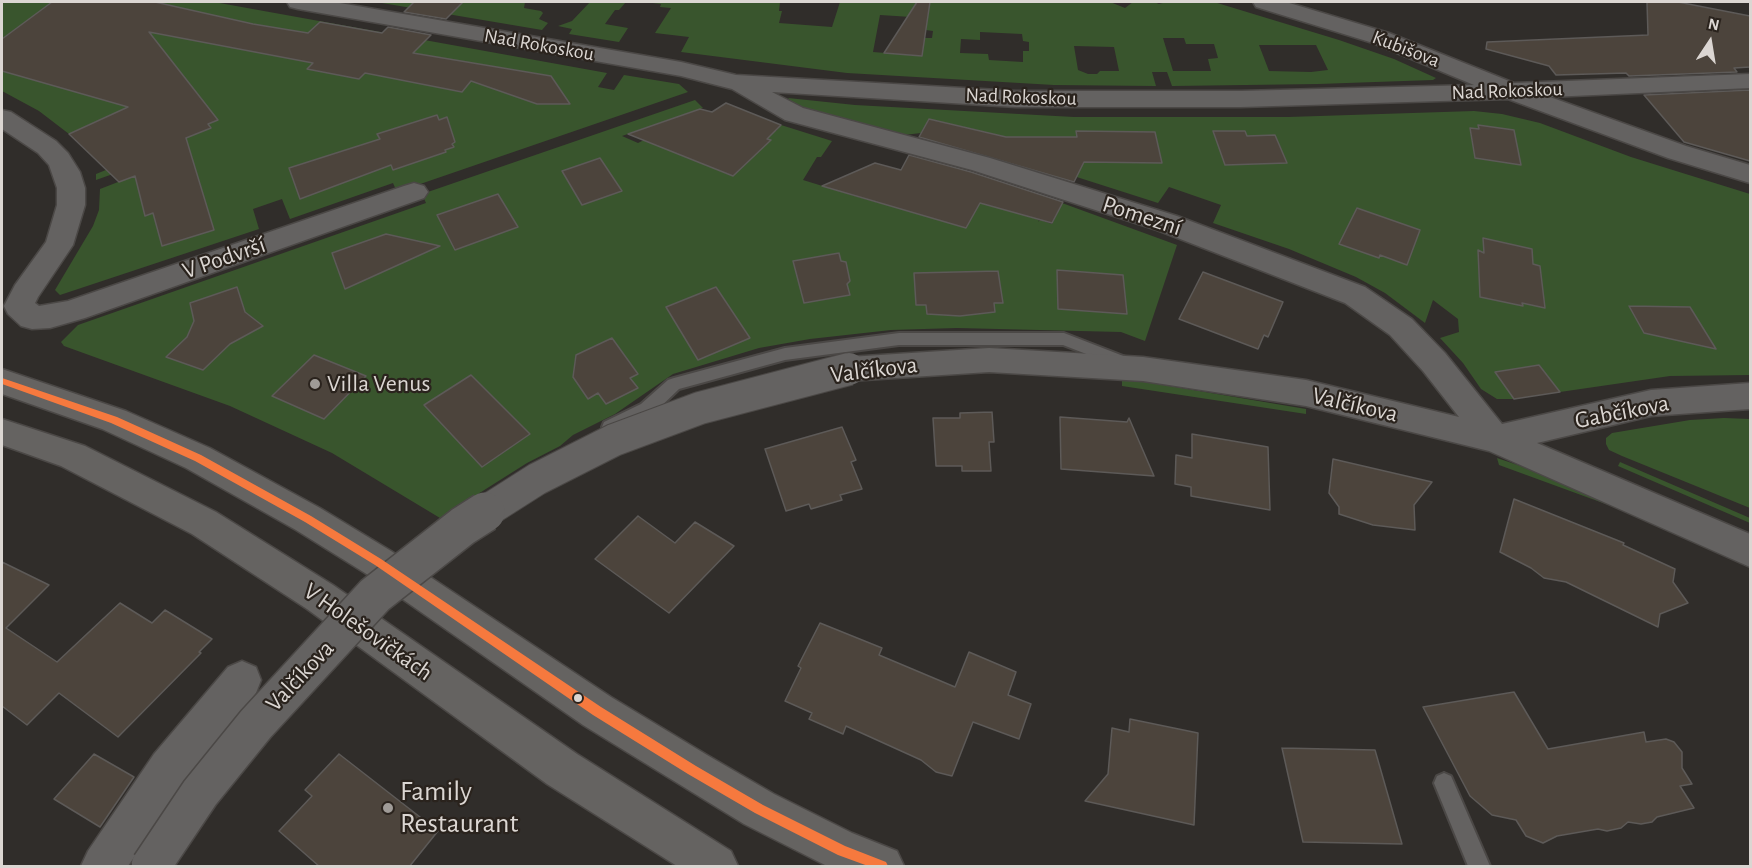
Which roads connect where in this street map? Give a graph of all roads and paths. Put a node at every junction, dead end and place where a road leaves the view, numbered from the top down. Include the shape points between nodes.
1 (298, 2) edge
2 (1264, 2) edge
3 (1750, 81) edge
4 (736, 82) junction
5 (1511, 91) junction
6 (2, 118) edge
7 (1750, 174) edge
8 (414, 192) dead end
9 (1143, 369) junction
10 (2, 381) edge
11 (1750, 396) edge
12 (2, 432) edge
13 (1495, 439) junction
14 (476, 502) dead end
15 (1750, 550) edge
16 (242, 680) dead end
17 (1444, 783) dead end
18 (103, 867) edge
19 (151, 867) edge
20 (716, 867) edge
21 (882, 867) edge
22 (1479, 867) edge

1 - 4 street, Nad Rokoskou
2 - 5 street, Kubišova via 1381,38
3 - 5 street, Nad Rokoskou
4 - 5 street, Nad Rokoskou via 1016,99 1241,99
4 - 13 street, Pomezní via 794,114 981,164 1145,216 1356,295 1401,327
5 - 7 street, Kubišova via 1677,152
6 - 8 street, V Podvrší via 59,159 71,188 71,205 59,245 19,306 32,318 50,317
9 - 13 street, Valčíkova via 1306,393
9 - 14 lane via 1064,339 898,339 785,354 674,384 647,409 537,464
9 - 19 street, Valčíkova, bridge via 989,360 849,369 700,408 614,440 537,480 463,526 375,595 269,709 200,793
10 - 21 main road via 114,420 198,458 378,562 587,705 692,770 769,814
11 - 13 street, Gabčíkova via 1651,403
12 - 20 main road, V Holešovičkách via 73,456 204,523 320,597 562,769
13 - 15 street, Valčíkova
16 - 18 street, Valčíkova via 169,769
17 - 22 lane

